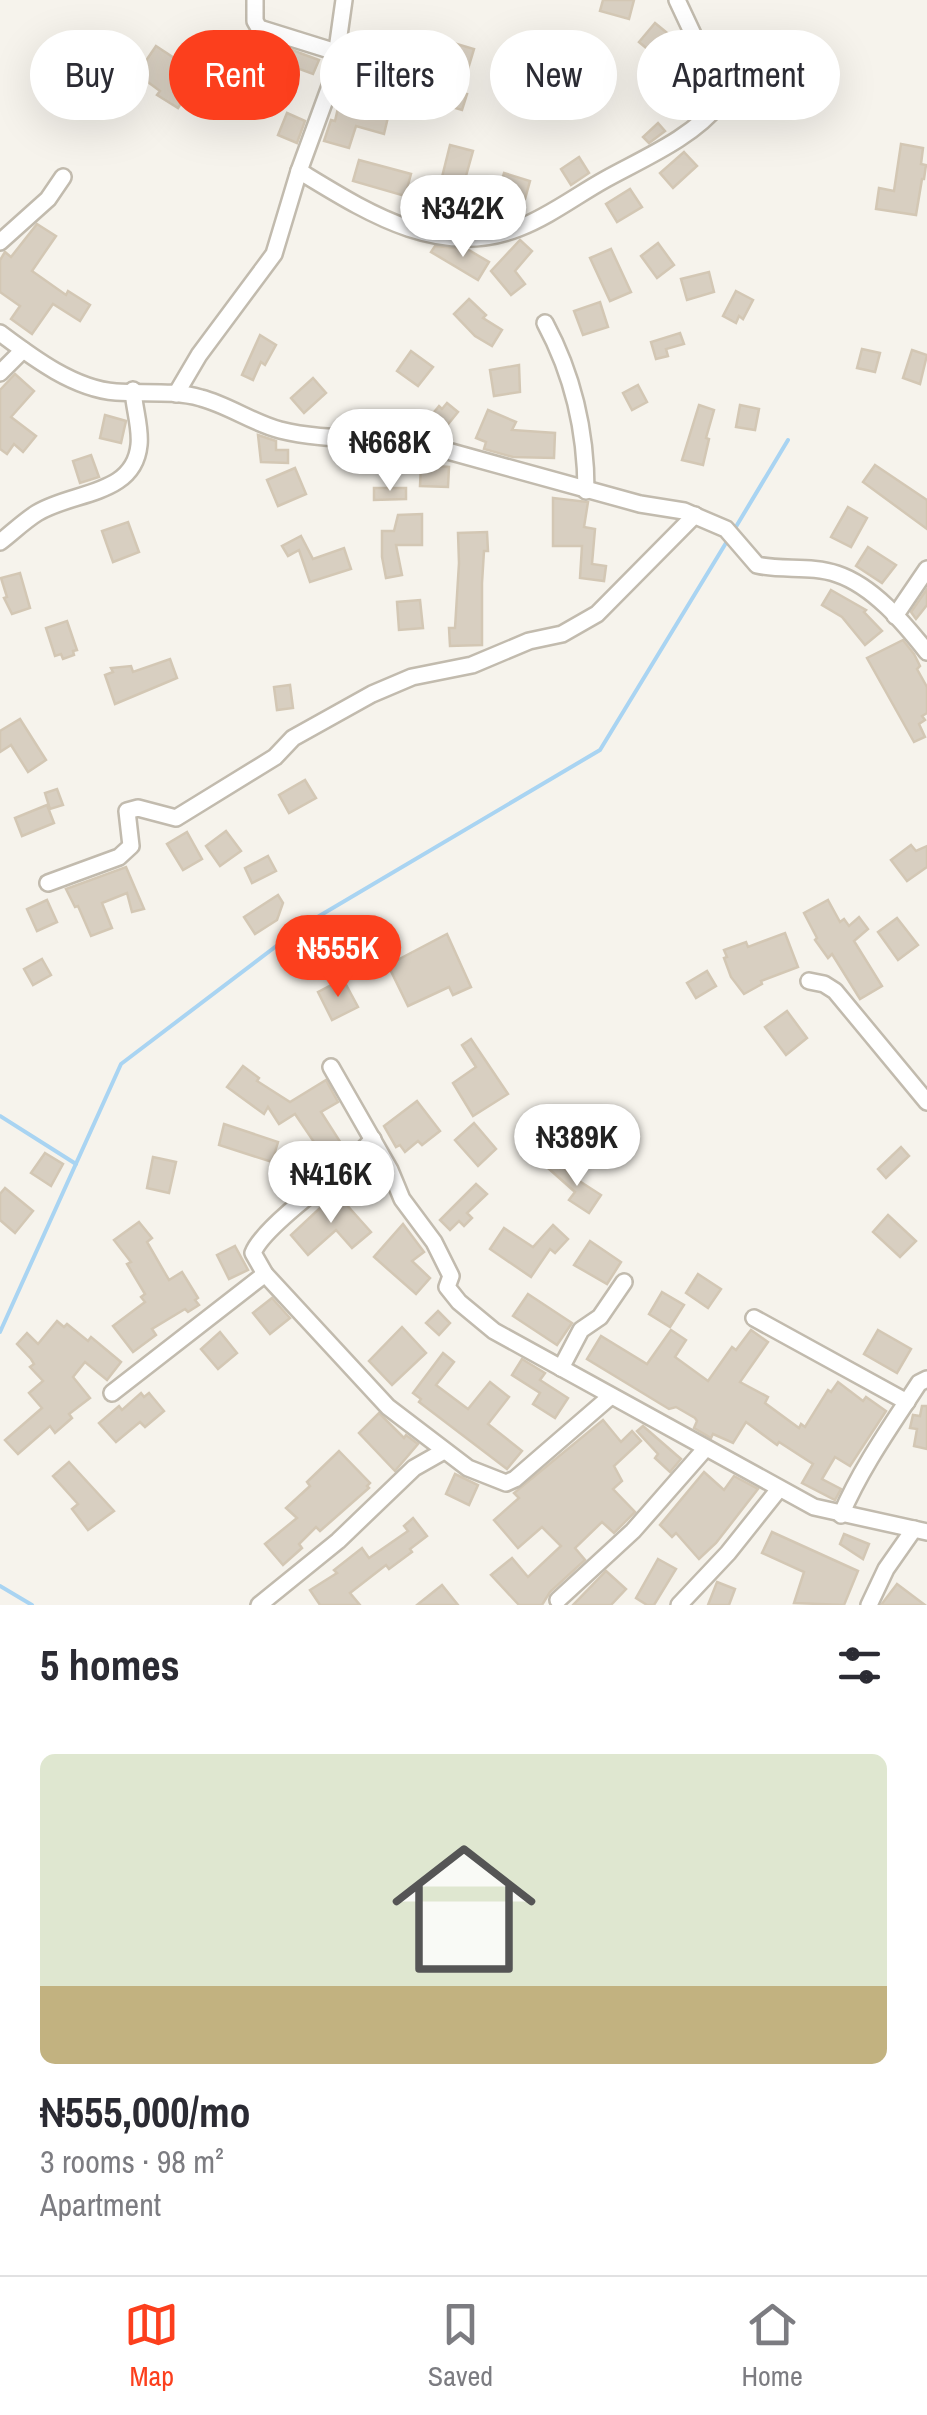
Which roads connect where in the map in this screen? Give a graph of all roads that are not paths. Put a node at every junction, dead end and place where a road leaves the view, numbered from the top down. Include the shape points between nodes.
1 (255, 0) edge
2 (344, 0) edge
3 (677, 0) edge
4 (339, 30) edge
5 (320, 47) edge
6 (320, 114) edge
7 (299, 171) junction
8 (63, 177) dead end
9 (0, 242) edge
10 (545, 323) dead end
11 (0, 333) edge
12 (23, 350) junction
13 (0, 374) edge
14 (132, 390) junction
15 (176, 394) junction
16 (586, 490) junction
17 (695, 515) junction
18 (0, 542) edge
19 (927, 569) edge
20 (896, 616) junction
21 (927, 652) edge
22 (48, 882) dead end
23 (809, 981) dead end
24 (331, 1067) dead end
25 (927, 1102) edge
26 (373, 1139) junction
27 (264, 1274) junction
28 (624, 1282) dead end
29 (754, 1318) dead end
30 (561, 1368) junction
31 (927, 1379) edge
32 (112, 1393) dead end
33 (611, 1396) junction
34 (906, 1402) junction
35 (705, 1449) junction
36 (444, 1451) junction
37 (778, 1489) junction
38 (841, 1514) junction
39 (921, 1530) edge
40 (558, 1600) dead end
41 (259, 1605) edge
42 (679, 1605) edge
43 (869, 1605) edge

1 - 5 street via 260,28
2 - 4 street
3 - 7 street via 720,103 662,149 518,229 453,240 426,234 368,214
6 - 7 street
7 - 15 street via 274,254
8 - 9 street
10 - 16 street via 582,418
11 - 12 street
12 - 13 street
12 - 14 street via 85,383
14 - 15 street
14 - 18 street via 140,443 132,470 114,486 38,512
15 - 16 street via 277,430 412,442
16 - 17 street
17 - 20 street via 731,536 756,565 836,574
17 - 22 street via 597,614 562,634 372,694 176,818 127,811 131,846 119,857
19 - 20 street
20 - 21 street
23 - 25 street via 835,991
24 - 26 street
26 - 27 street via 259,1240 253,1253
26 - 30 street via 402,1200 434,1242 451,1276 447,1287 459,1302 494,1331
27 - 32 street
27 - 36 street via 374,1394
28 - 30 street via 582,1330
29 - 34 street
30 - 33 street
31 - 34 street
33 - 35 street
33 - 36 street via 506,1483
34 - 38 street
35 - 37 street
35 - 40 street via 633,1531
36 - 41 street via 414,1468
37 - 38 street
37 - 42 street
38 - 39 street
39 - 43 street via 886,1569

